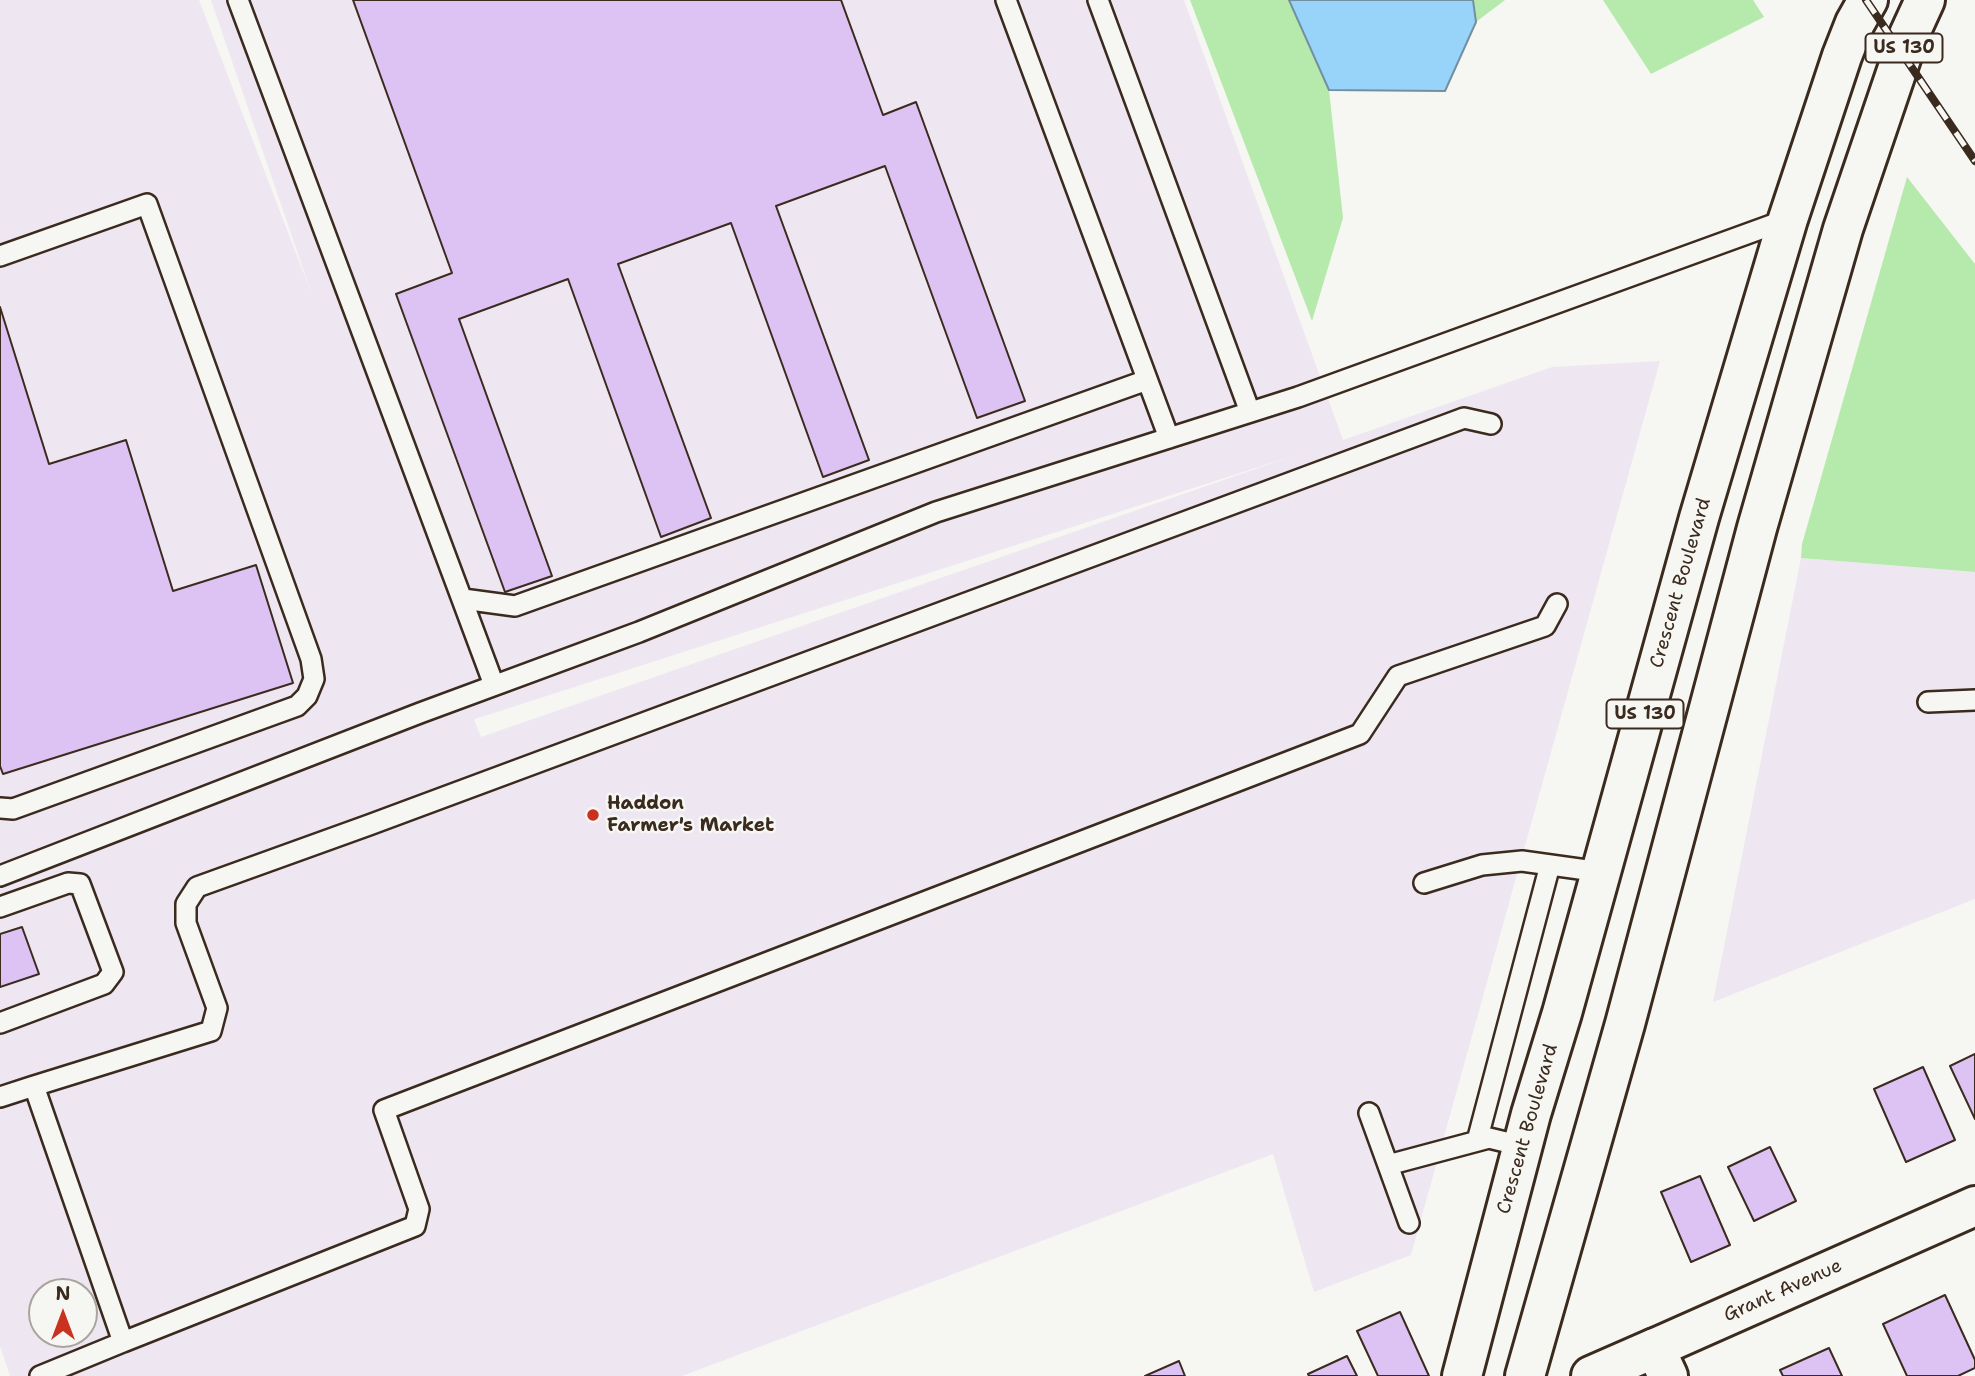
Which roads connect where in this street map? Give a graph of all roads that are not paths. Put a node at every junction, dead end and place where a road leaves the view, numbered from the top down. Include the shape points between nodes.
1 (239, 0) edge
2 (1006, 0) edge
3 (1098, 0) edge
4 (1868, 0) edge
5 (1925, 0) edge
6 (1788, 219) junction
7 (0, 256) edge
8 (1147, 380) junction
9 (1250, 412) junction
10 (1491, 424) dead end
11 (1169, 438) junction
12 (463, 599) junction
13 (1557, 604) dead end
14 (494, 685) junction
15 (1975, 700) edge
16 (1928, 702) dead end
17 (0, 808) edge
18 (1550, 865) junction
19 (1601, 872) junction
20 (0, 876) edge
21 (1424, 883) dead end
22 (0, 907) edge
23 (0, 1023) edge
24 (34, 1086) junction
25 (0, 1097) edge
26 (1369, 1113) dead end
27 (1477, 1141) junction
28 (1522, 1146) junction
29 (1388, 1165) junction
30 (1975, 1206) edge
31 (1409, 1223) dead end
32 (123, 1342) junction
33 (1662, 1362) edge
34 (40, 1376) edge
35 (1462, 1376) edge
36 (1525, 1376) edge
37 (1591, 1376) edge

1 - 12 lane
2 - 8 lane
3 - 9 lane
4 - 6 main road, Crescent Boulevard / US 130 via 1842,57
5 - 36 main road, US 130 via 1843,229
6 - 9 lane
6 - 19 main road, Crescent Boulevard / US 130
7 - 17 lane via 146,204 311,659 314,679 297,706 13,808
8 - 11 lane
8 - 12 lane via 515,606
9 - 11 lane
10 - 24 lane via 1464,418 197,887 186,904 186,923 217,1008 211,1031
11 - 14 lane via 936,512
12 - 14 lane
13 - 32 lane via 1545,626 1398,676 1360,734 384,1110 419,1209 415,1226
14 - 20 lane
15 - 16 lane
18 - 19 lane
18 - 21 lane via 1482,865
18 - 27 lane
19 - 28 main road, Crescent Boulevard / US 130
22 - 23 lane via 68,883 79,884 113,972 104,984
24 - 25 lane
24 - 32 lane
26 - 29 lane
27 - 28 lane via 1489,1138
27 - 29 lane
28 - 35 main road, Crescent Boulevard / US 130
29 - 31 lane
30 - 33 main road, Grant Avenue
32 - 34 lane
33 - 37 main road, Grant Avenue

